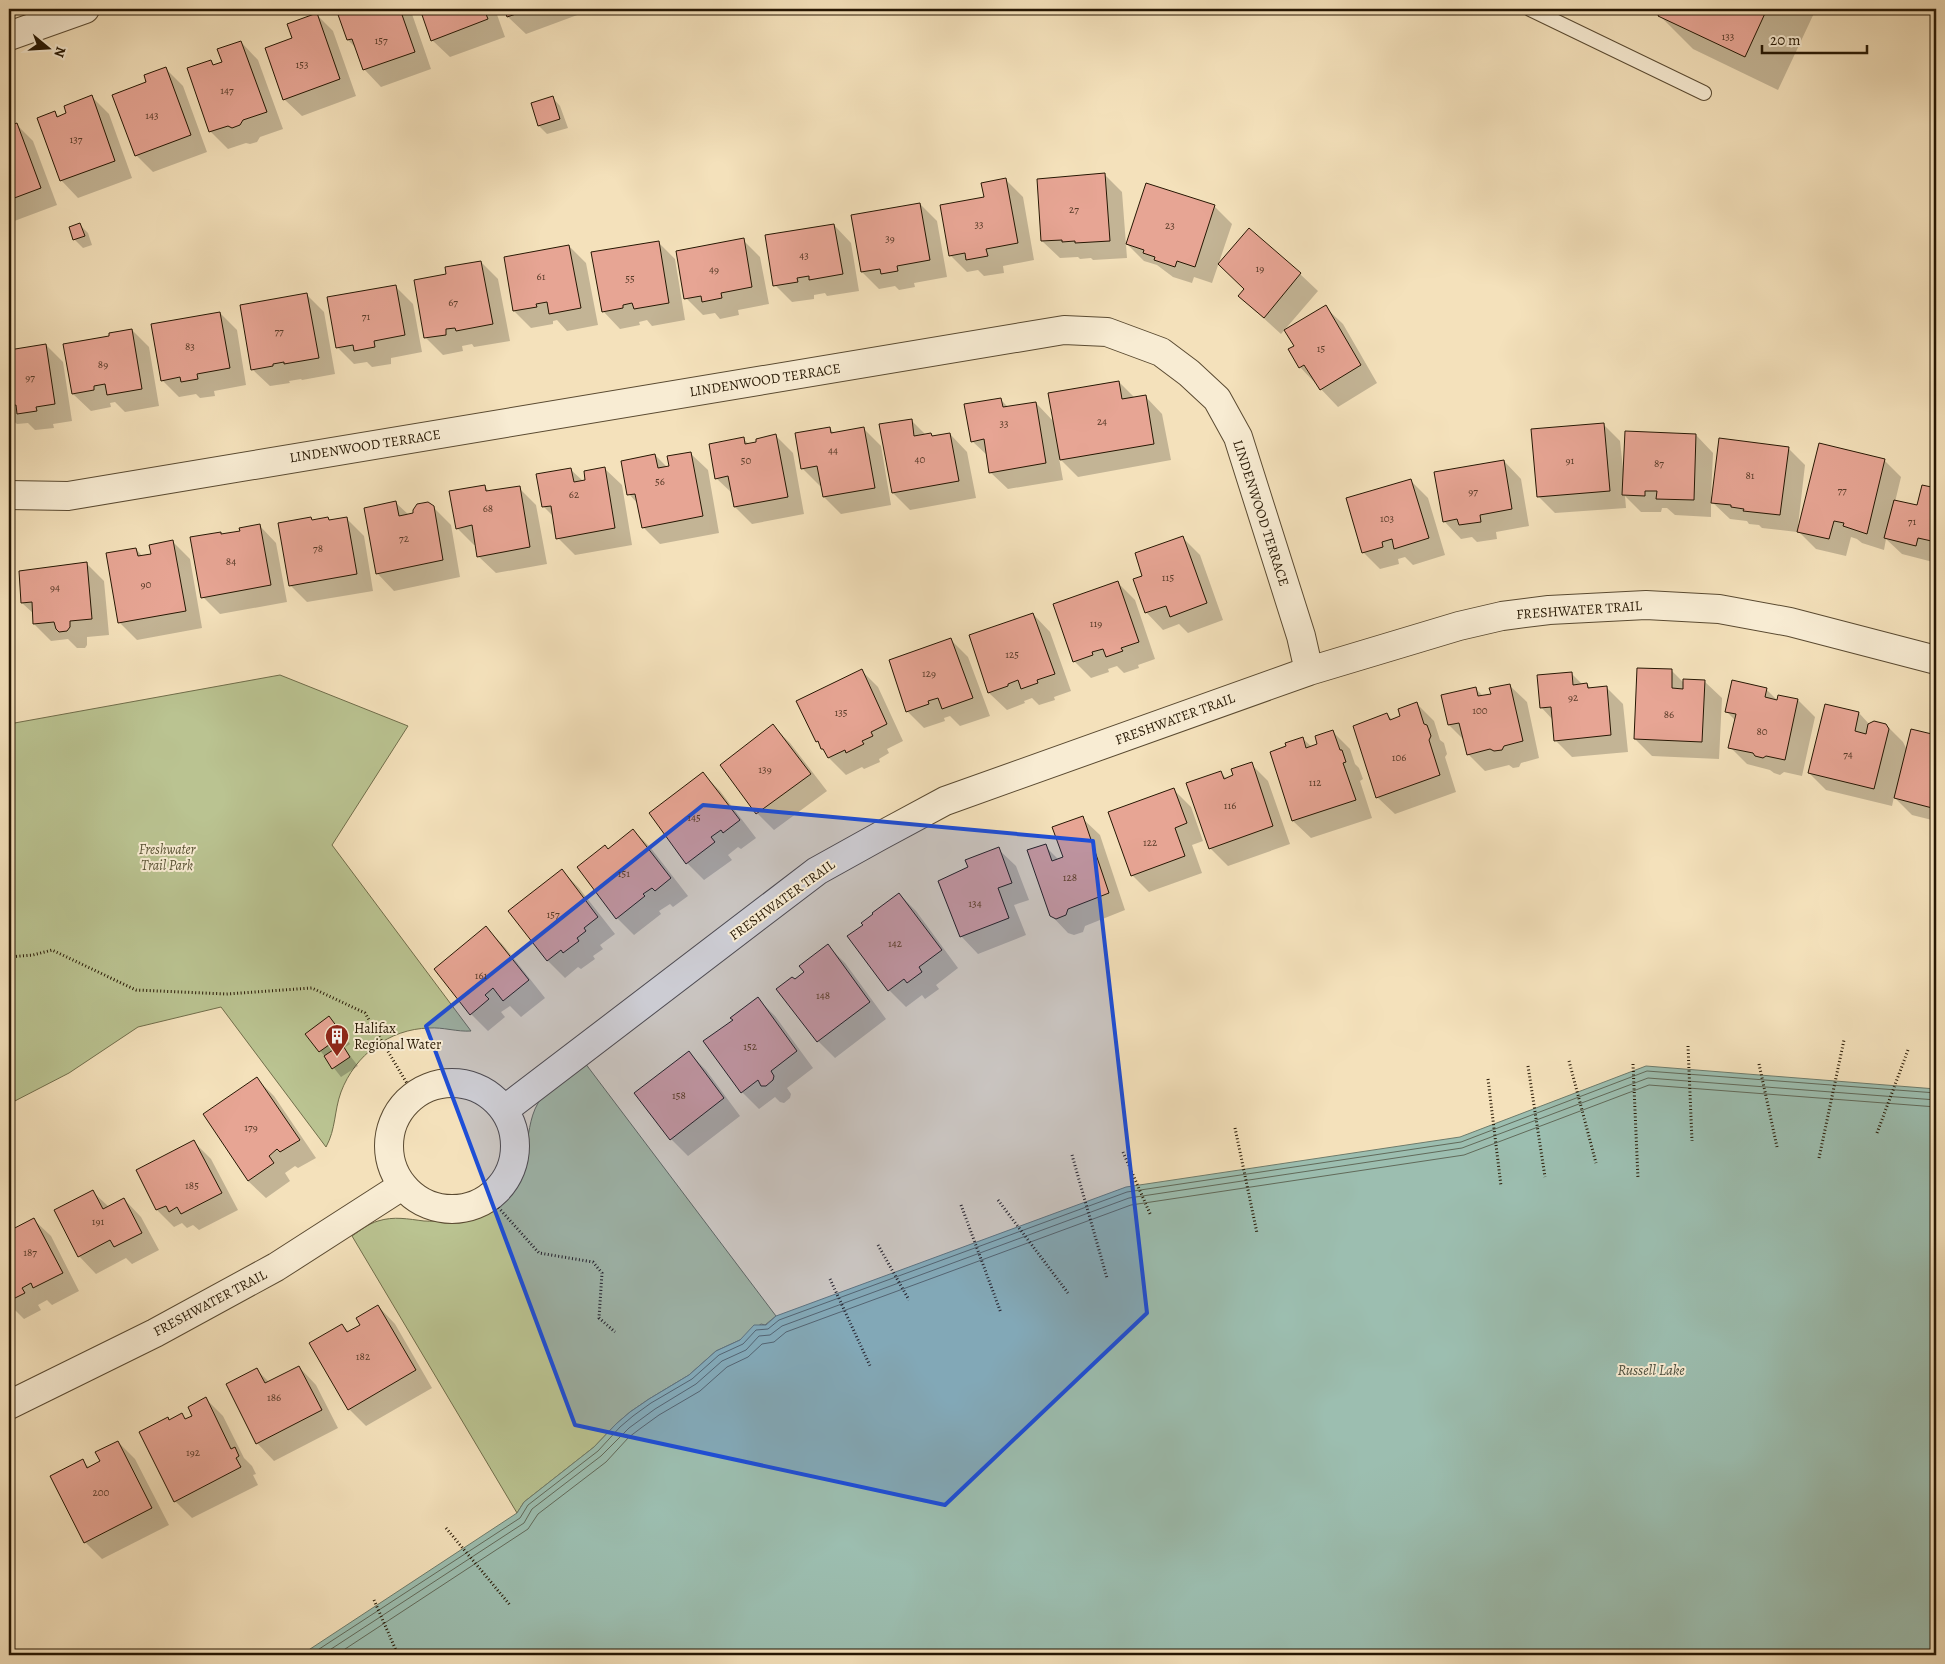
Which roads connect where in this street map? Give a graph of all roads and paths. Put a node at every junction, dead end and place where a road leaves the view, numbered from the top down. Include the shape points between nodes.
1 (85, 9) edge
2 (1530, 9) edge
3 (9, 36) edge
4 (1704, 93) dead end
5 (9, 495) edge
6 (1936, 660) edge
7 (1309, 671) junction
8 (9, 957) edge
9 (1844, 1040) dead end
10 (1688, 1046) dead end
11 (1908, 1050) dead end
12 (1569, 1061) dead end
13 (1633, 1064) dead end
14 (1759, 1064) dead end
15 (1528, 1066) dead end
16 (1488, 1079) dead end
17 (414, 1095) junction
18 (504, 1110) junction
19 (1235, 1128) dead end
20 (1876, 1132) dead end
21 (1692, 1141) dead end
22 (1777, 1147) dead end
23 (1123, 1152) dead end
24 (1072, 1155) dead end
25 (1819, 1158) dead end
26 (1596, 1163) dead end
27 (1545, 1177) dead end
28 (1638, 1179) dead end
29 (402, 1186) junction
30 (1501, 1186) dead end
31 (489, 1197) junction
32 (998, 1200) dead end
33 (961, 1205) dead end
34 (1151, 1216) dead end
35 (1257, 1233) dead end
36 (878, 1245) dead end
37 (1107, 1278) dead end
38 (830, 1279) dead end
39 (1068, 1293) dead end
40 (909, 1300) dead end
41 (1001, 1313) dead end
42 (615, 1332) dead end
43 (871, 1368) dead end
44 (9, 1405) edge
45 (446, 1528) dead end
46 (374, 1600) dead end
47 (510, 1605) dead end
48 (398, 1655) edge

1 - 3 street
2 - 4 lane
5 - 7 street, LINDENWOOD TERRACE via 68,496 1064,330 1107,332 1161,352 1190,373 1217,399 1238,438 1301,636
6 - 7 street, FRESHWATER TRAIL via 1790,622 1719,609 1646,605 1502,616
7 - 18 street, FRESHWATER TRAIL via 945,801 880,836 817,871
8 - 17 path via 52,950 136,990 226,994 312,988 365,1013
9 - 25 path
10 - 21 path
11 - 20 path
12 - 26 path
13 - 28 path
14 - 22 path
15 - 27 path
16 - 30 path
17 - 18 street via 432,1086 452,1083 472,1086 490,1095
17 - 29 street via 400,1110 390,1135 392,1168
18 - 31 street via 514,1129 516,1151 510,1172
19 - 35 path
23 - 34 path
24 - 37 path
29 - 31 street via 418,1200 438,1208 460,1209
29 - 44 street, FRESHWATER TRAIL via 276,1267 155,1333
31 - 42 path via 539,1253 593,1262 602,1273 599,1318
32 - 39 path
33 - 41 path
36 - 40 path
38 - 43 path
45 - 47 path
46 - 48 path

